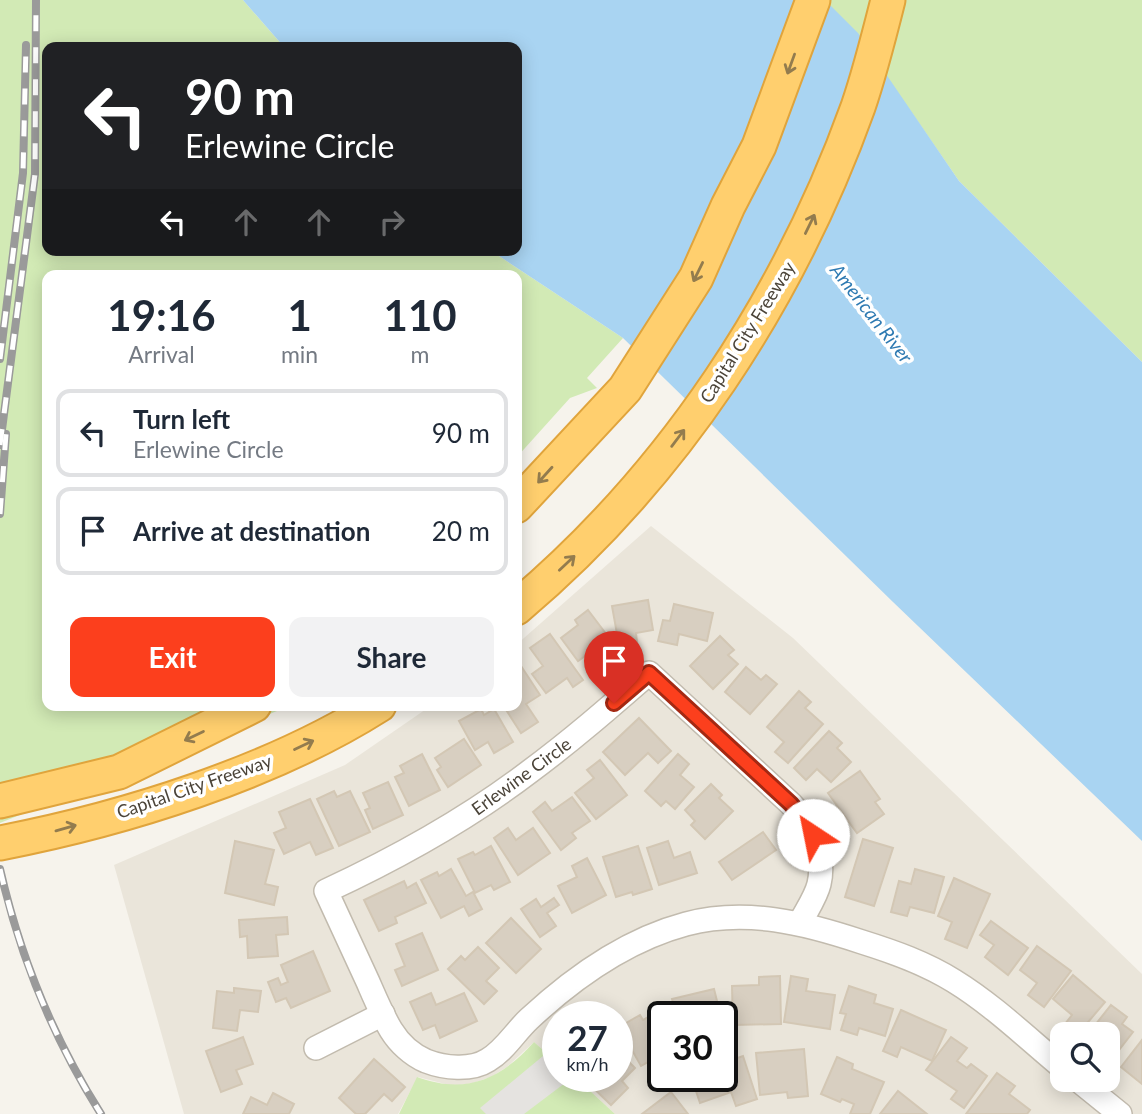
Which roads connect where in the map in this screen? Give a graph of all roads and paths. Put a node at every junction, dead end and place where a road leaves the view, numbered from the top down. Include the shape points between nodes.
1 (813, 0) edge
2 (888, 0) edge
3 (522, 499) edge
4 (522, 603) edge
5 (242, 711) edge
6 (369, 711) edge
7 (0, 801) edge
8 (0, 843) edge
9 (800, 923) junction
10 (383, 1014) junction
11 (316, 1048) dead end
12 (1050, 1057) edge
13 (1093, 1092) edge
14 (1120, 1114) edge

1 -> 3 highway via 759,146 696,278 625,389
4 -> 2 highway, Capital City Freeway via 578,553 635,491 742,347 815,213 858,107
5 -> 7 highway via 119,772
8 -> 6 highway, Capital City Freeway via 152,804 243,772
9 - 10 street, Erlewine Circle via 731,917 687,923 631,945 549,1000 487,1061 467,1067 446,1066 415,1055 397,1038
9 - 10 street, Erlewine Circle via 819,885 817,847 807,824 649,673 528,774 418,845 326,891
9 - 12 street via 927,966 982,1001
10 - 11 street
13 - 14 street

